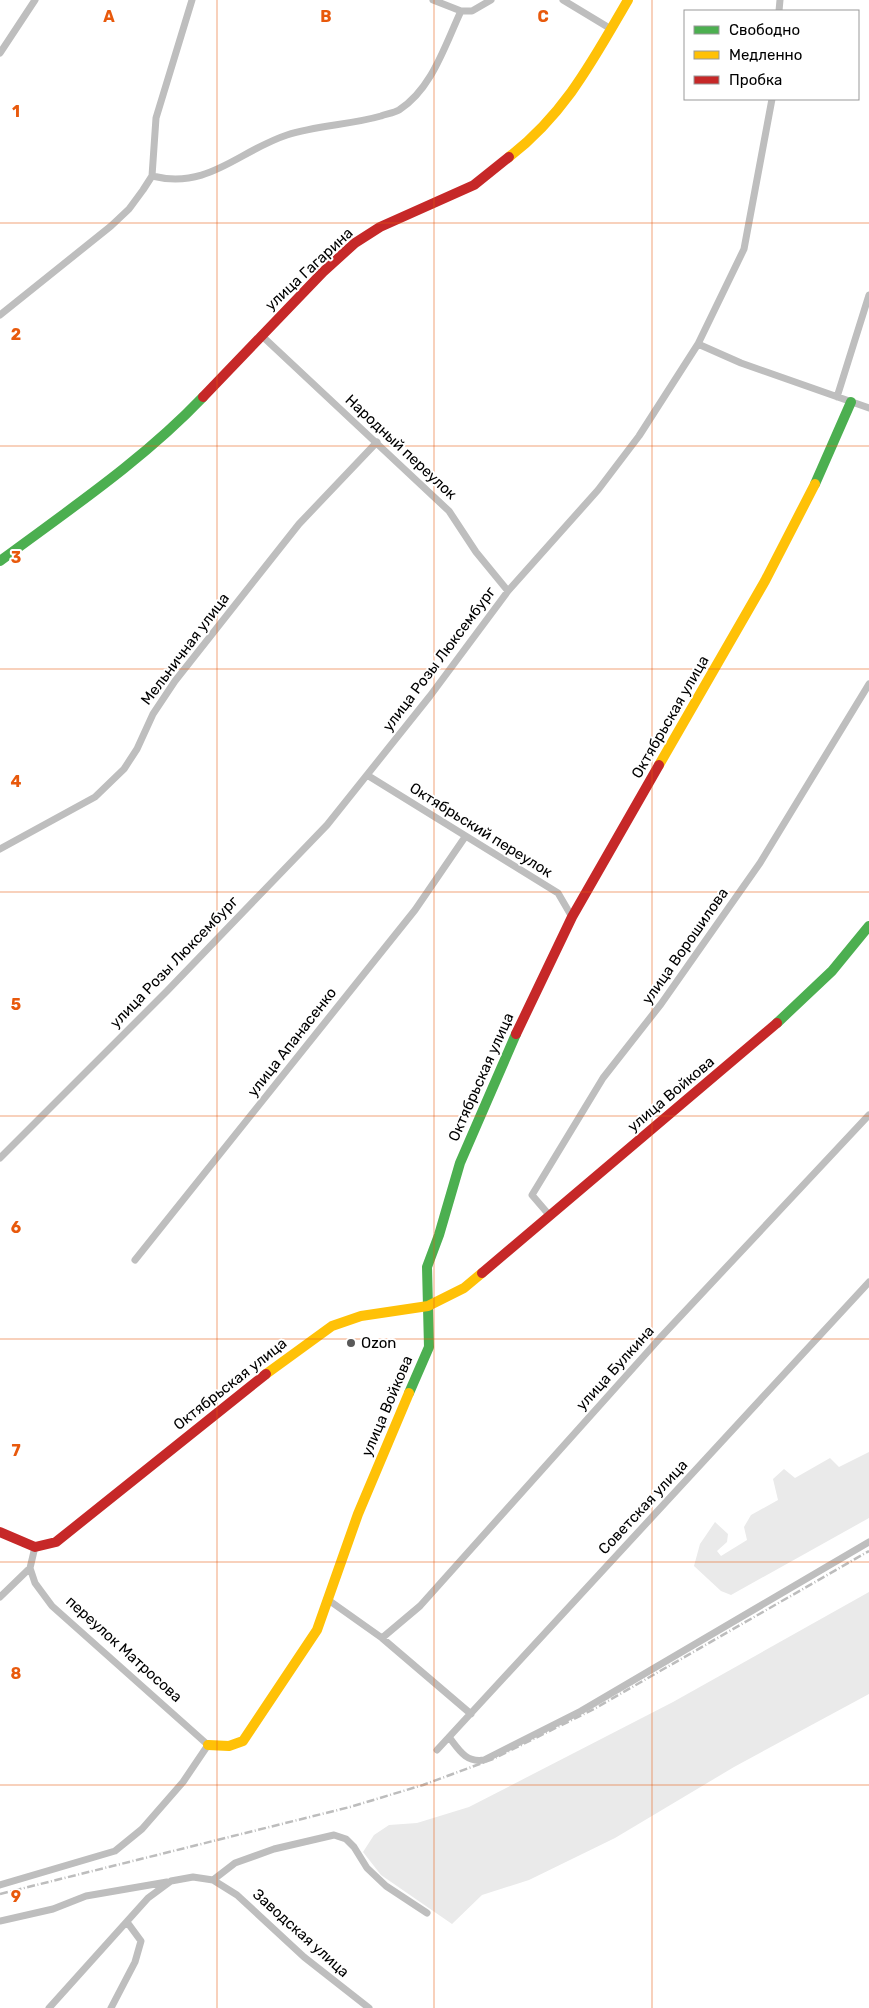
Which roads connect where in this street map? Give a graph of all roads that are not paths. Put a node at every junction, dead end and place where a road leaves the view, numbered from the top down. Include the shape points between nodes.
1 (35, 0) edge
2 (192, 0) edge
3 (433, 0) edge
4 (491, 0) edge
5 (562, 0) edge
6 (628, 0) edge
7 (461, 12) junction
8 (611, 29) junction
9 (0, 54) edge
10 (772, 100) edge
11 (152, 176) junction
12 (869, 295) edge
13 (0, 316) edge
14 (261, 336) junction
15 (698, 344) junction
16 (837, 397) junction
17 (851, 402) junction
18 (869, 408) edge
19 (377, 442) junction
20 (0, 561) edge
21 (508, 591) junction
22 (869, 684) edge
23 (367, 774) junction
24 (465, 837) junction
25 (0, 849) edge
26 (572, 917) junction
27 (869, 926) edge
28 (869, 1115) edge
29 (0, 1158) edge
30 (550, 1216) junction
31 (135, 1260) dead end
32 (869, 1282) edge
33 (428, 1306) junction
34 (0, 1532) edge
35 (869, 1542) edge
36 (35, 1547) junction
37 (30, 1568) junction
38 (0, 1597) edge
39 (328, 1599) junction
40 (382, 1638) junction
41 (471, 1714) junction
42 (449, 1738) junction
43 (208, 1744) junction
44 (437, 1750) dead end
45 (213, 1880) junction
46 (171, 1882) junction
47 (0, 1886) edge
48 (427, 1913) dead end
49 (0, 1921) edge
50 (127, 1922) junction
51 (49, 2008) edge
52 (111, 2008) edge
53 (369, 2008) edge

1 - 9 street
2 - 11 street via 156,118
3 - 7 street
4 - 7 street via 472,11
5 - 8 street
6 - 8 main road, улица Гагарина
7 - 11 street via 432,74 411,100 397,111 287,135 208,174 188,178
8 - 14 main road, улица Гагарина via 584,77 535,137 474,185 380,227 355,243
10 - 15 street, улица Розы Люксембург via 744,248
11 - 13 street via 129,209 111,226
12 - 16 street
14 - 19 street, Народный переулок
14 - 20 main road, улица Гагарина via 177,424 138,458
15 - 16 street
15 - 21 street, улица Розы Люксембург via 639,436 598,490
16 - 17 street
17 - 18 street
17 - 26 main road, Октябрьская улица via 816,483 765,580
19 - 21 street, Народный переулок via 449,511 476,552
19 - 25 street, Мельничная улица via 299,524 175,681 124,769 95,797
21 - 23 street, улица Розы Люксембург
22 - 30 street, улица Ворошилова via 760,863 661,1004 603,1078 532,1195
23 - 24 street, Октябрьский переулок
23 - 29 street, улица Розы Люксембург via 320,833
24 - 26 street, Октябрьский переулок via 558,893
24 - 31 street, улица Апанасенко via 415,910
26 - 33 main road, Октябрьская улица via 500,1068 460,1164 427,1267
27 - 30 main road, улица Войкова via 832,971 781,1020
28 - 40 street, улица Булкина via 660,1338 420,1606
30 - 33 main road, улица Войкова via 464,1288
32 - 41 street, Советская улица
33 - 36 main road, Октябрьская улица via 362,1316 332,1326 241,1393 56,1542
33 - 39 main road, улица Войкова via 429,1347 358,1514
34 - 36 main road
35 - 42 street via 581,1712 484,1760 473,1762 464,1757
36 - 37 street
37 - 38 street
37 - 43 street, переулок Матросова via 35,1583 52,1606
39 - 40 street
39 - 43 main road, улица Войкова via 317,1630 243,1741 229,1746
40 - 41 street
41 - 42 street, Советская улица
42 - 44 street, Советская улица
43 - 47 street via 183,1782 142,1829 115,1851
45 - 46 street, Заводская улица via 193,1877
45 - 48 street via 235,1863 274,1849 334,1835 354,1847 367,1868 386,1886
45 - 53 street, Заводская улица via 251,1906 304,1957
46 - 49 street via 86,1896 53,1909
46 - 50 street, Заводская улица via 148,1898
50 - 51 street
50 - 52 street via 141,1941 136,1962

